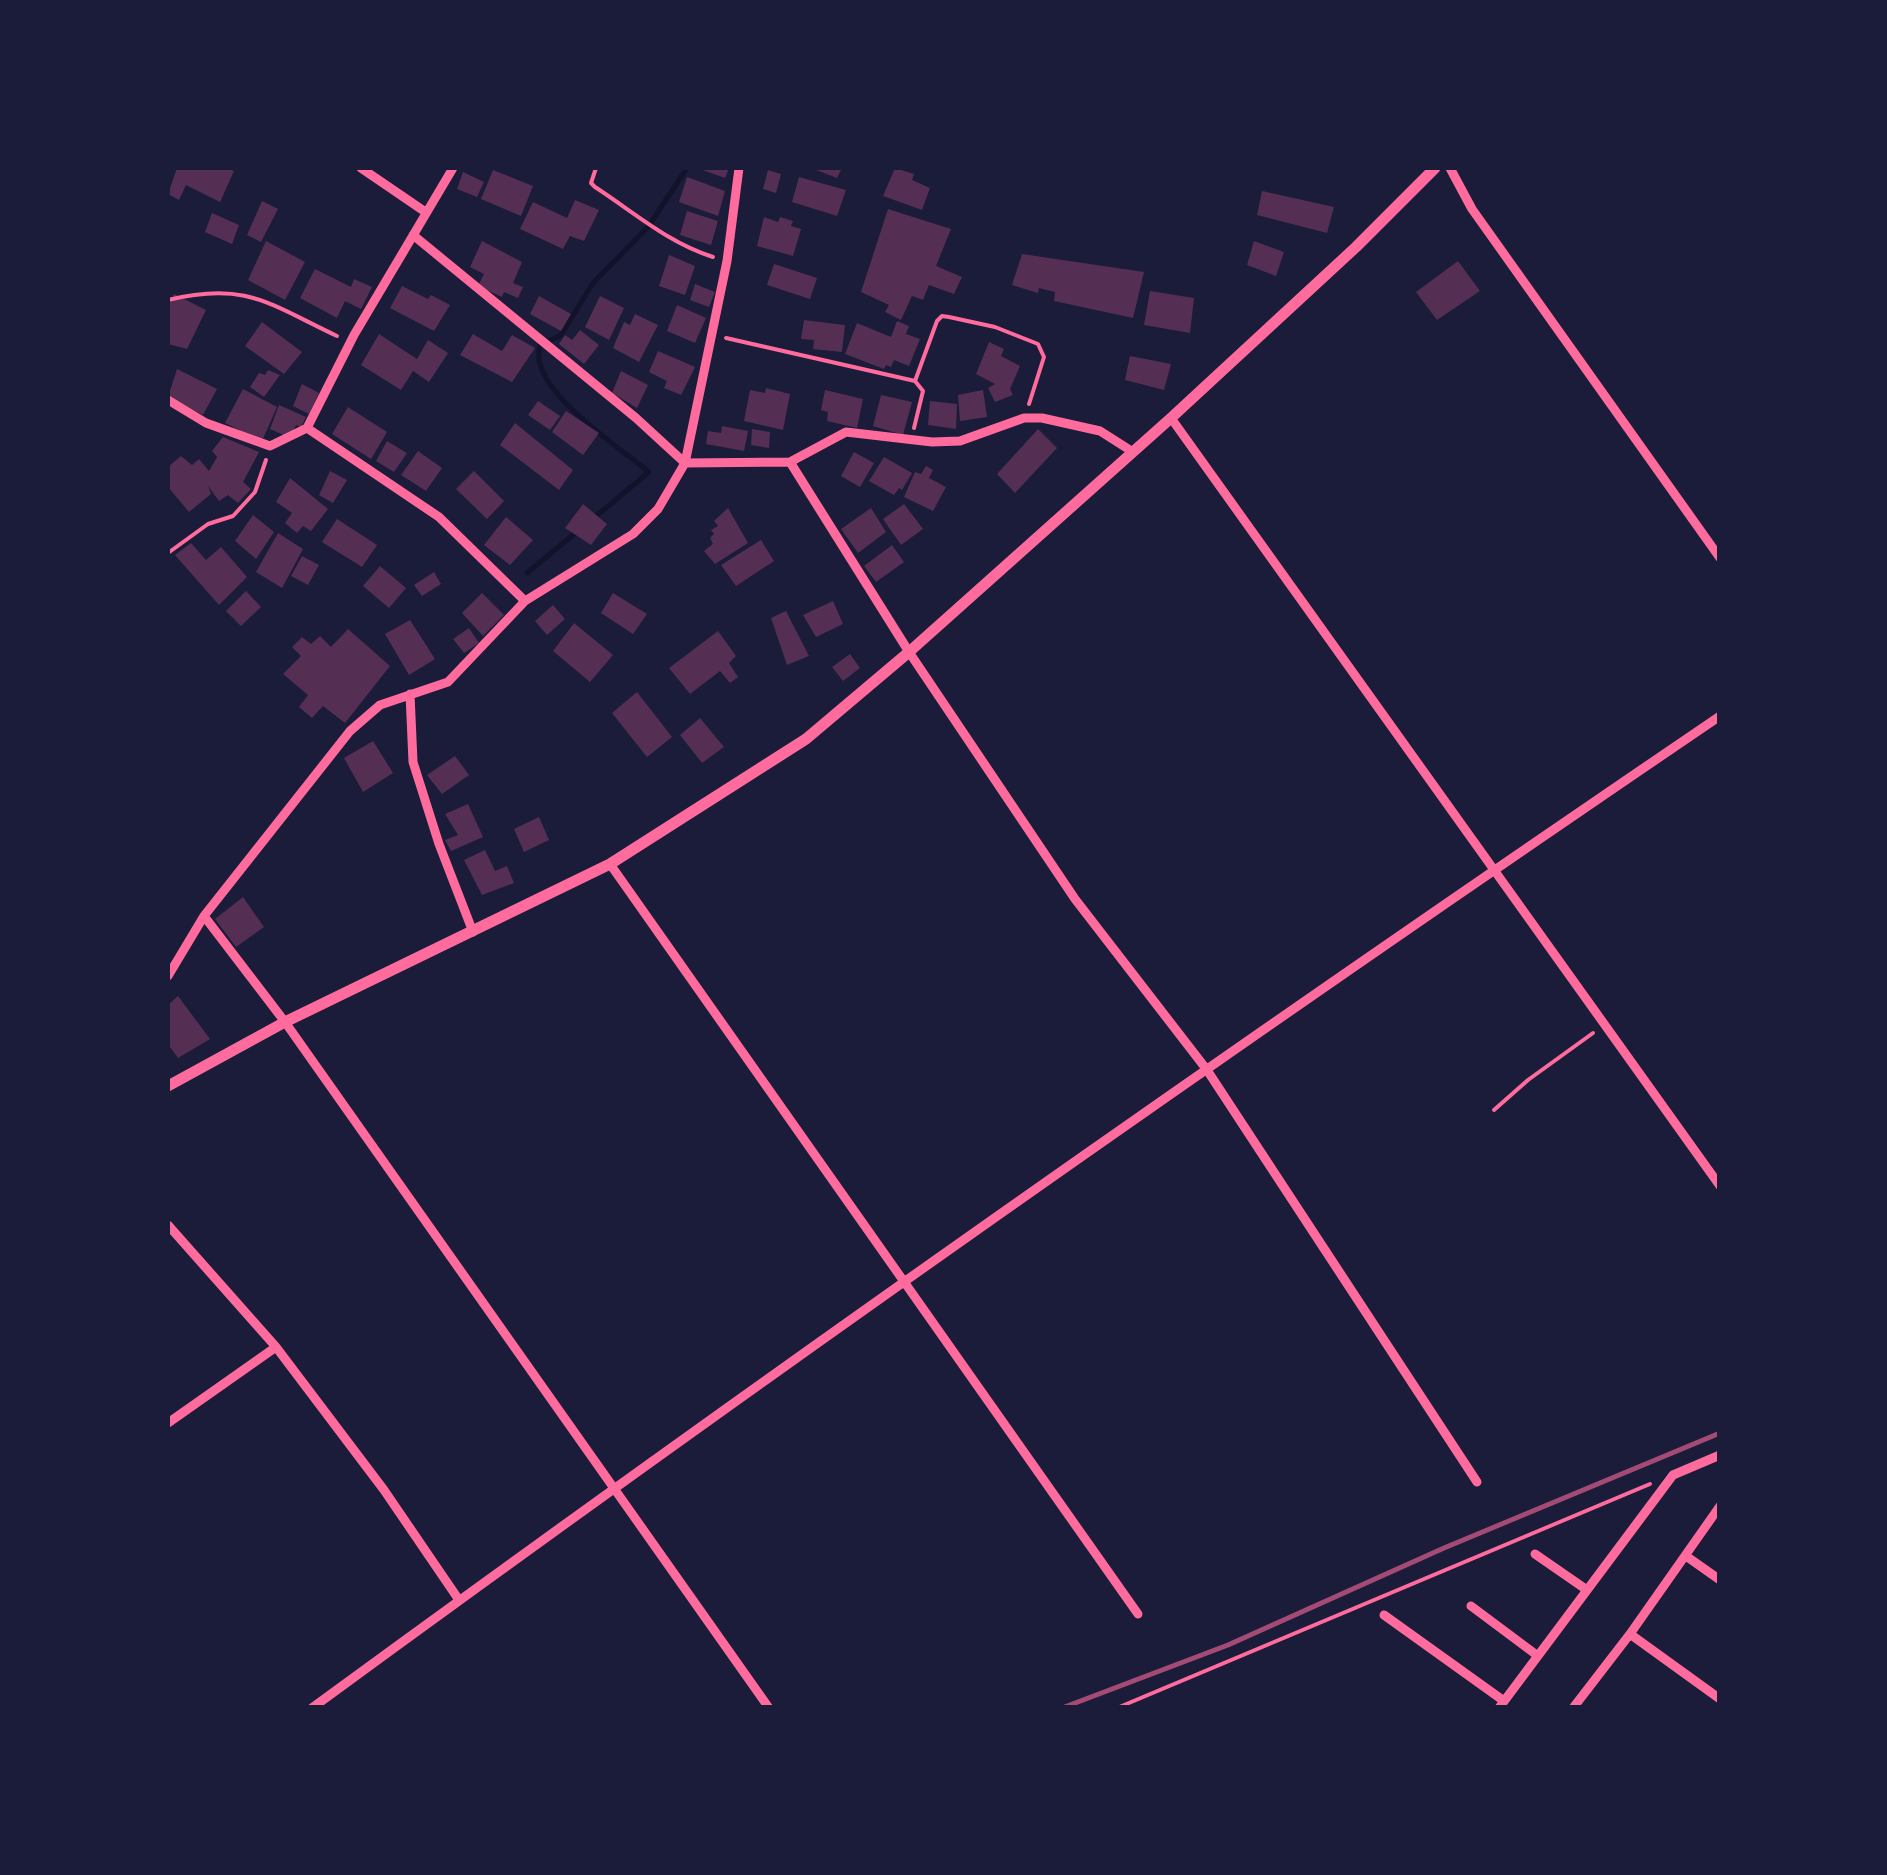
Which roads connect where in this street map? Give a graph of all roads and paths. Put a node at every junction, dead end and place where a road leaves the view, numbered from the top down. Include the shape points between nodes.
1 (361, 168) edge
2 (453, 168) edge
3 (596, 168) edge
4 (739, 168) edge
5 (1436, 168) edge
6 (1450, 168) edge
7 (424, 211) junction
8 (413, 234) junction
9 (727, 261) junction
10 (168, 300) edge
11 (711, 334) junction
12 (351, 342) junction
13 (915, 381) junction
14 (168, 400) edge
15 (1025, 418) junction
16 (1171, 418) junction
17 (308, 428) junction
18 (912, 440) junction
19 (268, 445) junction
20 (1133, 452) junction
21 (790, 462) junction
22 (685, 463) junction
23 (168, 553) edge
24 (1720, 558) edge
25 (525, 601) junction
26 (909, 652) junction
27 (410, 694) junction
28 (1720, 716) edge
29 (610, 864) junction
30 (1495, 869) junction
31 (204, 916) junction
32 (473, 932) junction
33 (168, 976) edge
34 (285, 1022) junction
35 (1605, 1024) junction
36 (1208, 1070) junction
37 (168, 1086) edge
38 (1494, 1110) dead end
39 (1720, 1186) edge
40 (168, 1226) edge
41 (906, 1283) junction
42 (276, 1346) junction
43 (168, 1424) edge
44 (1720, 1455) edge
45 (1673, 1475) junction
46 (1477, 1482) dead end
47 (615, 1486) junction
48 (1720, 1506) edge
49 (1535, 1554) dead end
50 (1686, 1556) junction
51 (1720, 1580) edge
52 (1587, 1590) junction
53 (459, 1600) junction
54 (1471, 1606) dead end
55 (1138, 1614) dead end
56 (1384, 1615) dead end
57 (1630, 1634) junction
58 (1538, 1656) junction
59 (1720, 1698) edge
60 (1502, 1704) edge
61 (1574, 1707) edge
62 (312, 1708) edge
63 (769, 1708) edge
64 (1117, 1708) edge

1 - 7 street
2 - 7 street
3 - 9 path via 595,187 668,239
4 - 9 street
5 - 16 street
6 - 24 street via 1472,209
7 - 8 street
8 - 12 street
8 - 22 street
9 - 11 street
10 - 12 path via 199,292 244,293
11 - 13 path
11 - 22 street
12 - 17 street
13 - 15 path via 942,316 996,327 1038,344 1044,358
13 - 18 path via 922,390
14 - 19 street via 206,423
15 - 18 street via 960,441
15 - 20 street via 1100,431
16 - 20 street
16 - 30 street
17 - 19 street
17 - 25 street via 440,517
18 - 21 street via 846,432
19 - 23 path via 256,492 232,516 208,524
20 - 26 street
21 - 22 street
21 - 26 street
22 - 25 street via 634,534
25 - 27 street via 448,682
26 - 29 street via 806,739
26 - 36 street via 1075,899
27 - 31 street via 380,704 350,731
27 - 32 street via 413,762
28 - 30 street
29 - 32 street
29 - 41 street
30 - 35 street
30 - 36 street
31 - 33 street
31 - 34 street
32 - 34 street
34 - 37 street
34 - 47 street
35 - 38 path
35 - 39 street
36 - 41 street
36 - 46 street
40 - 42 street
41 - 47 street
41 - 55 street
42 - 43 street
42 - 53 street
44 - 45 street
45 - 52 street
45 - 64 path
47 - 53 street
47 - 63 street
48 - 50 street
49 - 52 street
50 - 51 street
50 - 57 street
52 - 58 street
53 - 62 street
54 - 58 street
56 - 60 street
57 - 59 street
57 - 61 street
58 - 60 street

